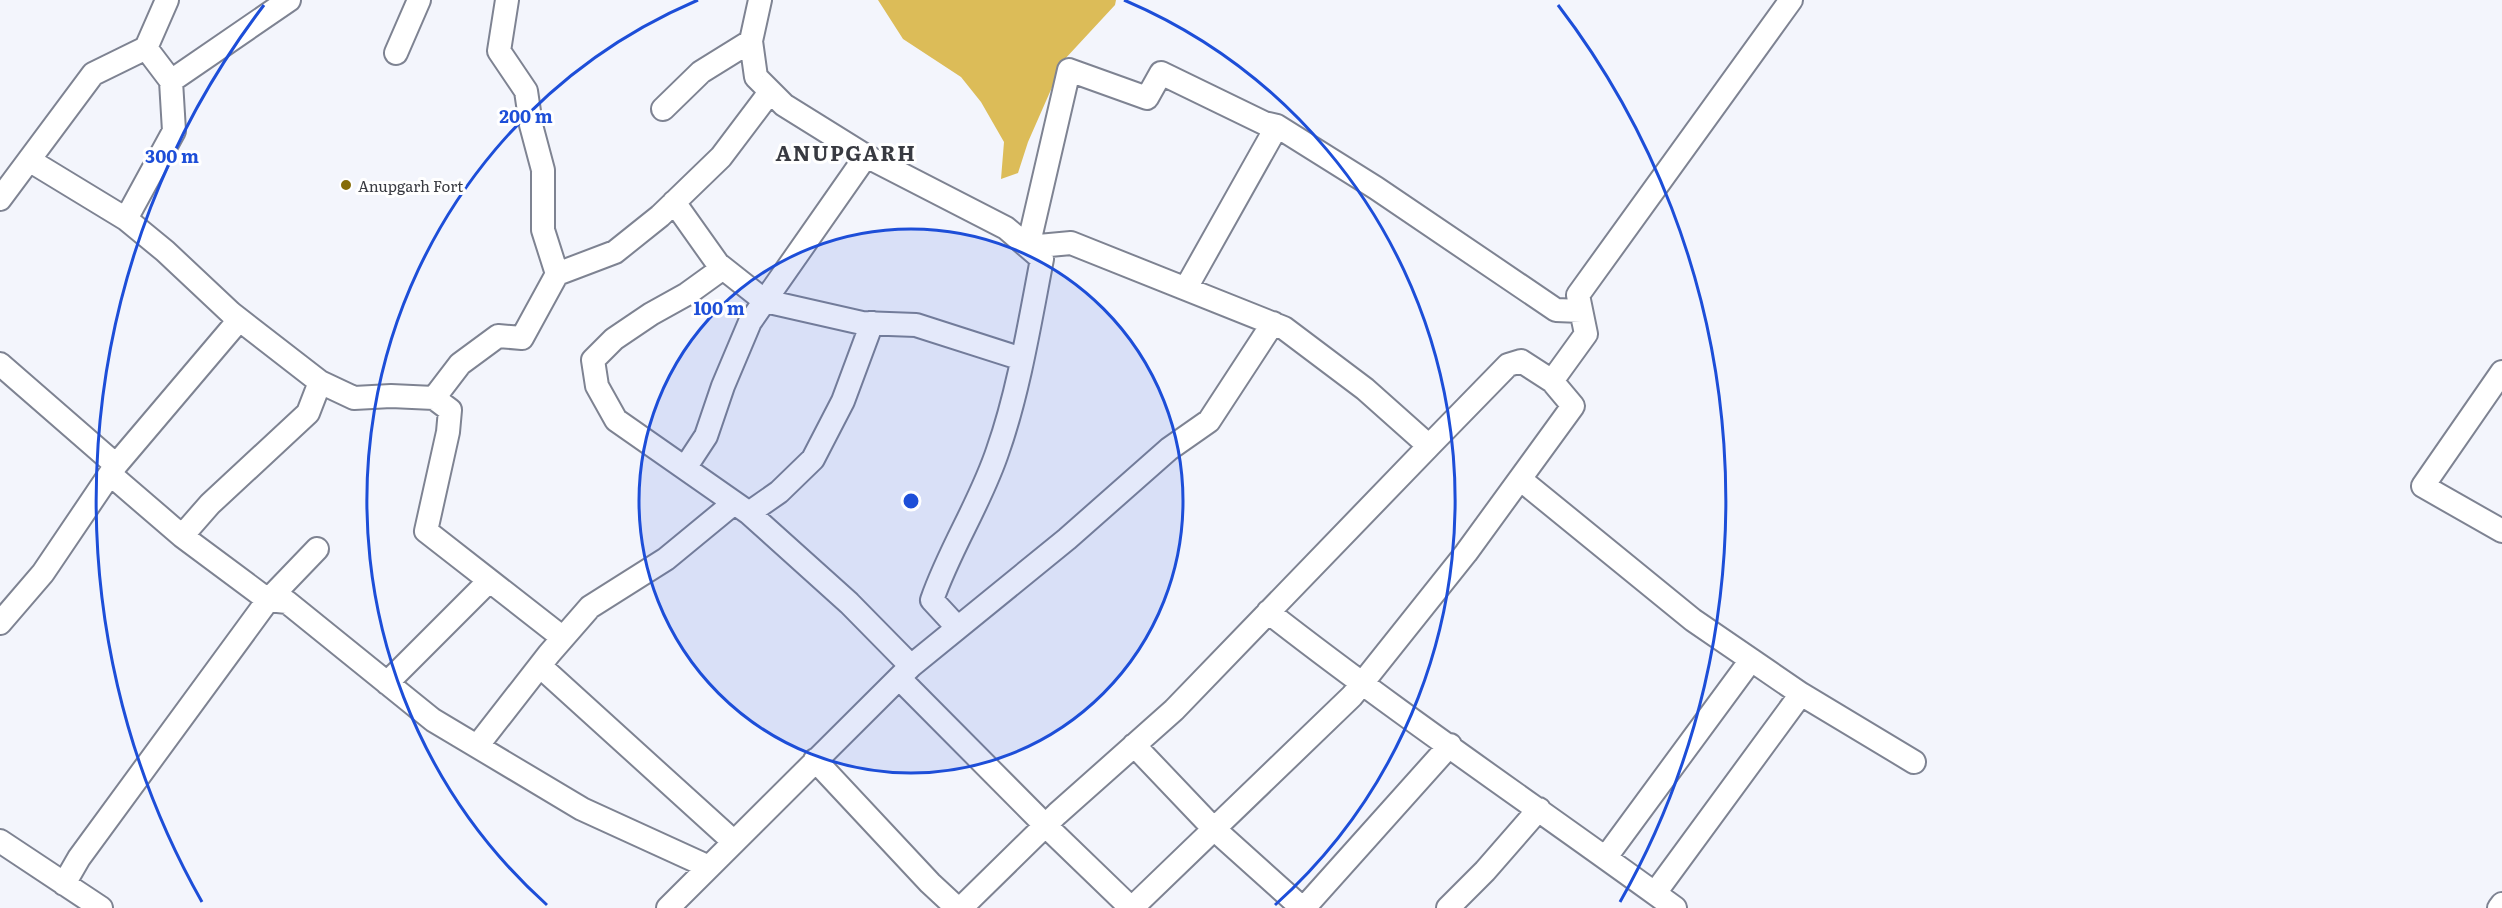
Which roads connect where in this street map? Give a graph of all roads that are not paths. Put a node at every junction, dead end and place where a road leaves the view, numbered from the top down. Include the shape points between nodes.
1 (167, 0) edge
2 (289, 0) edge
3 (419, 0) edge
4 (507, 0) edge
5 (760, 0) edge
6 (1791, 0) edge
7 (751, 41) junction
8 (146, 48) junction
9 (396, 53) dead end
10 (171, 81) junction
11 (770, 92) junction
12 (663, 109) dead end
13 (1277, 126) junction
14 (866, 156) junction
15 (29, 160) junction
16 (0, 199) edge
17 (674, 202) junction
18 (126, 219) junction
19 (1028, 247) junction
20 (723, 268) junction
21 (557, 274) junction
22 (1186, 288) junction
23 (765, 301) junction
24 (1581, 311) junction
25 (239, 320) junction
26 (872, 323) junction
27 (1274, 323) junction
28 (1022, 359) junction
29 (0, 364) edge
30 (2502, 372) edge
31 (1552, 381) junction
32 (320, 382) junction
33 (434, 398) junction
34 (1429, 446) junction
35 (685, 468) junction
36 (113, 469) junction
37 (1520, 479) junction
38 (741, 508) junction
39 (2502, 531) edge
40 (182, 536) junction
41 (317, 549) dead end
42 (489, 581) junction
43 (268, 600) junction
44 (1268, 612) junction
45 (0, 624) edge
46 (957, 627) junction
47 (563, 638) junction
48 (1751, 660) junction
49 (540, 666) junction
50 (905, 672) junction
51 (387, 683) junction
52 (1361, 685) junction
53 (1801, 694) junction
54 (478, 745) junction
55 (1134, 745) junction
56 (1450, 745) junction
57 (815, 760) junction
58 (1914, 762) dead end
59 (1539, 809) junction
60 (1045, 825) junction
61 (1213, 828) junction
62 (0, 841) edge
63 (734, 842) junction
64 (1606, 857) junction
65 (709, 867) junction
66 (64, 884) junction
67 (1665, 903) edge
68 (2502, 904) edge
69 (101, 908) edge
70 (668, 908) edge
71 (959, 908) edge
72 (1131, 908) edge
73 (1303, 908) edge
74 (1448, 908) edge
75 (2499, 908) edge

1 - 8 street
2 - 10 street
3 - 9 street
4 - 21 street via 499,51 526,92 543,170 543,230
5 - 7 street
6 - 24 street via 1578,296
7 - 11 street via 756,77
7 - 12 street via 701,72
8 - 10 street
8 - 15 street via 93,74
10 - 18 street via 174,132
11 - 14 street via 784,105
11 - 17 street via 721,157
13 - 19 street via 1161,73 1147,98 1069,70
13 - 22 street
13 - 24 street via 1556,309
14 - 19 street via 1006,228
14 - 23 street
15 - 16 street
15 - 18 street
17 - 20 street
17 - 21 street via 615,252
18 - 25 street
19 - 22 street via 1071,243
19 - 28 street via 1042,259
20 - 23 street
20 - 35 street via 614,339 593,360 597,387 616,420
21 - 33 street via 522,339 498,336 460,364
22 - 27 street
23 - 26 street
23 - 35 street via 750,322 706,436
24 - 31 street via 1586,334
25 - 32 street
25 - 36 street
26 - 28 street via 916,325
26 - 38 street via 843,401 813,459 779,492
27 - 34 street via 1365,389
27 - 46 street via 1209,421 1169,449 1067,539
28 - 46 street via 998,450 972,512 942,568 932,600
29 - 36 street
30 - 39 street via 2423,486
31 - 34 street via 1521,361 1508,365
31 - 37 street via 1573,406
32 - 33 street via 354,398
32 - 40 street via 308,413 210,504
33 - 42 street via 450,410 426,531
34 - 44 street
35 - 38 street
36 - 40 street
36 - 45 street via 43,573
37 - 48 street via 1693,620
37 - 52 street
38 - 47 street via 590,607
38 - 50 street via 849,603
40 - 43 street
41 - 43 street
42 - 47 street
42 - 51 street
43 - 51 street via 287,602
43 - 66 street
44 - 52 street
44 - 55 street via 1174,710
46 - 50 street
47 - 49 street
48 - 53 street
48 - 64 street
49 - 54 street
49 - 63 street
50 - 57 street
50 - 60 street
51 - 54 street via 433,720
52 - 56 street
52 - 61 street
53 - 58 street
53 - 67 street
54 - 65 street via 582,809
55 - 60 street
55 - 61 street
56 - 59 street
56 - 73 street
57 - 63 street
57 - 71 street via 930,883
59 - 64 street
59 - 74 street
60 - 71 street
60 - 72 street
61 - 72 street
61 - 73 street
62 - 66 street
63 - 65 street
64 - 67 street
65 - 70 street
66 - 69 street
68 - 75 street

